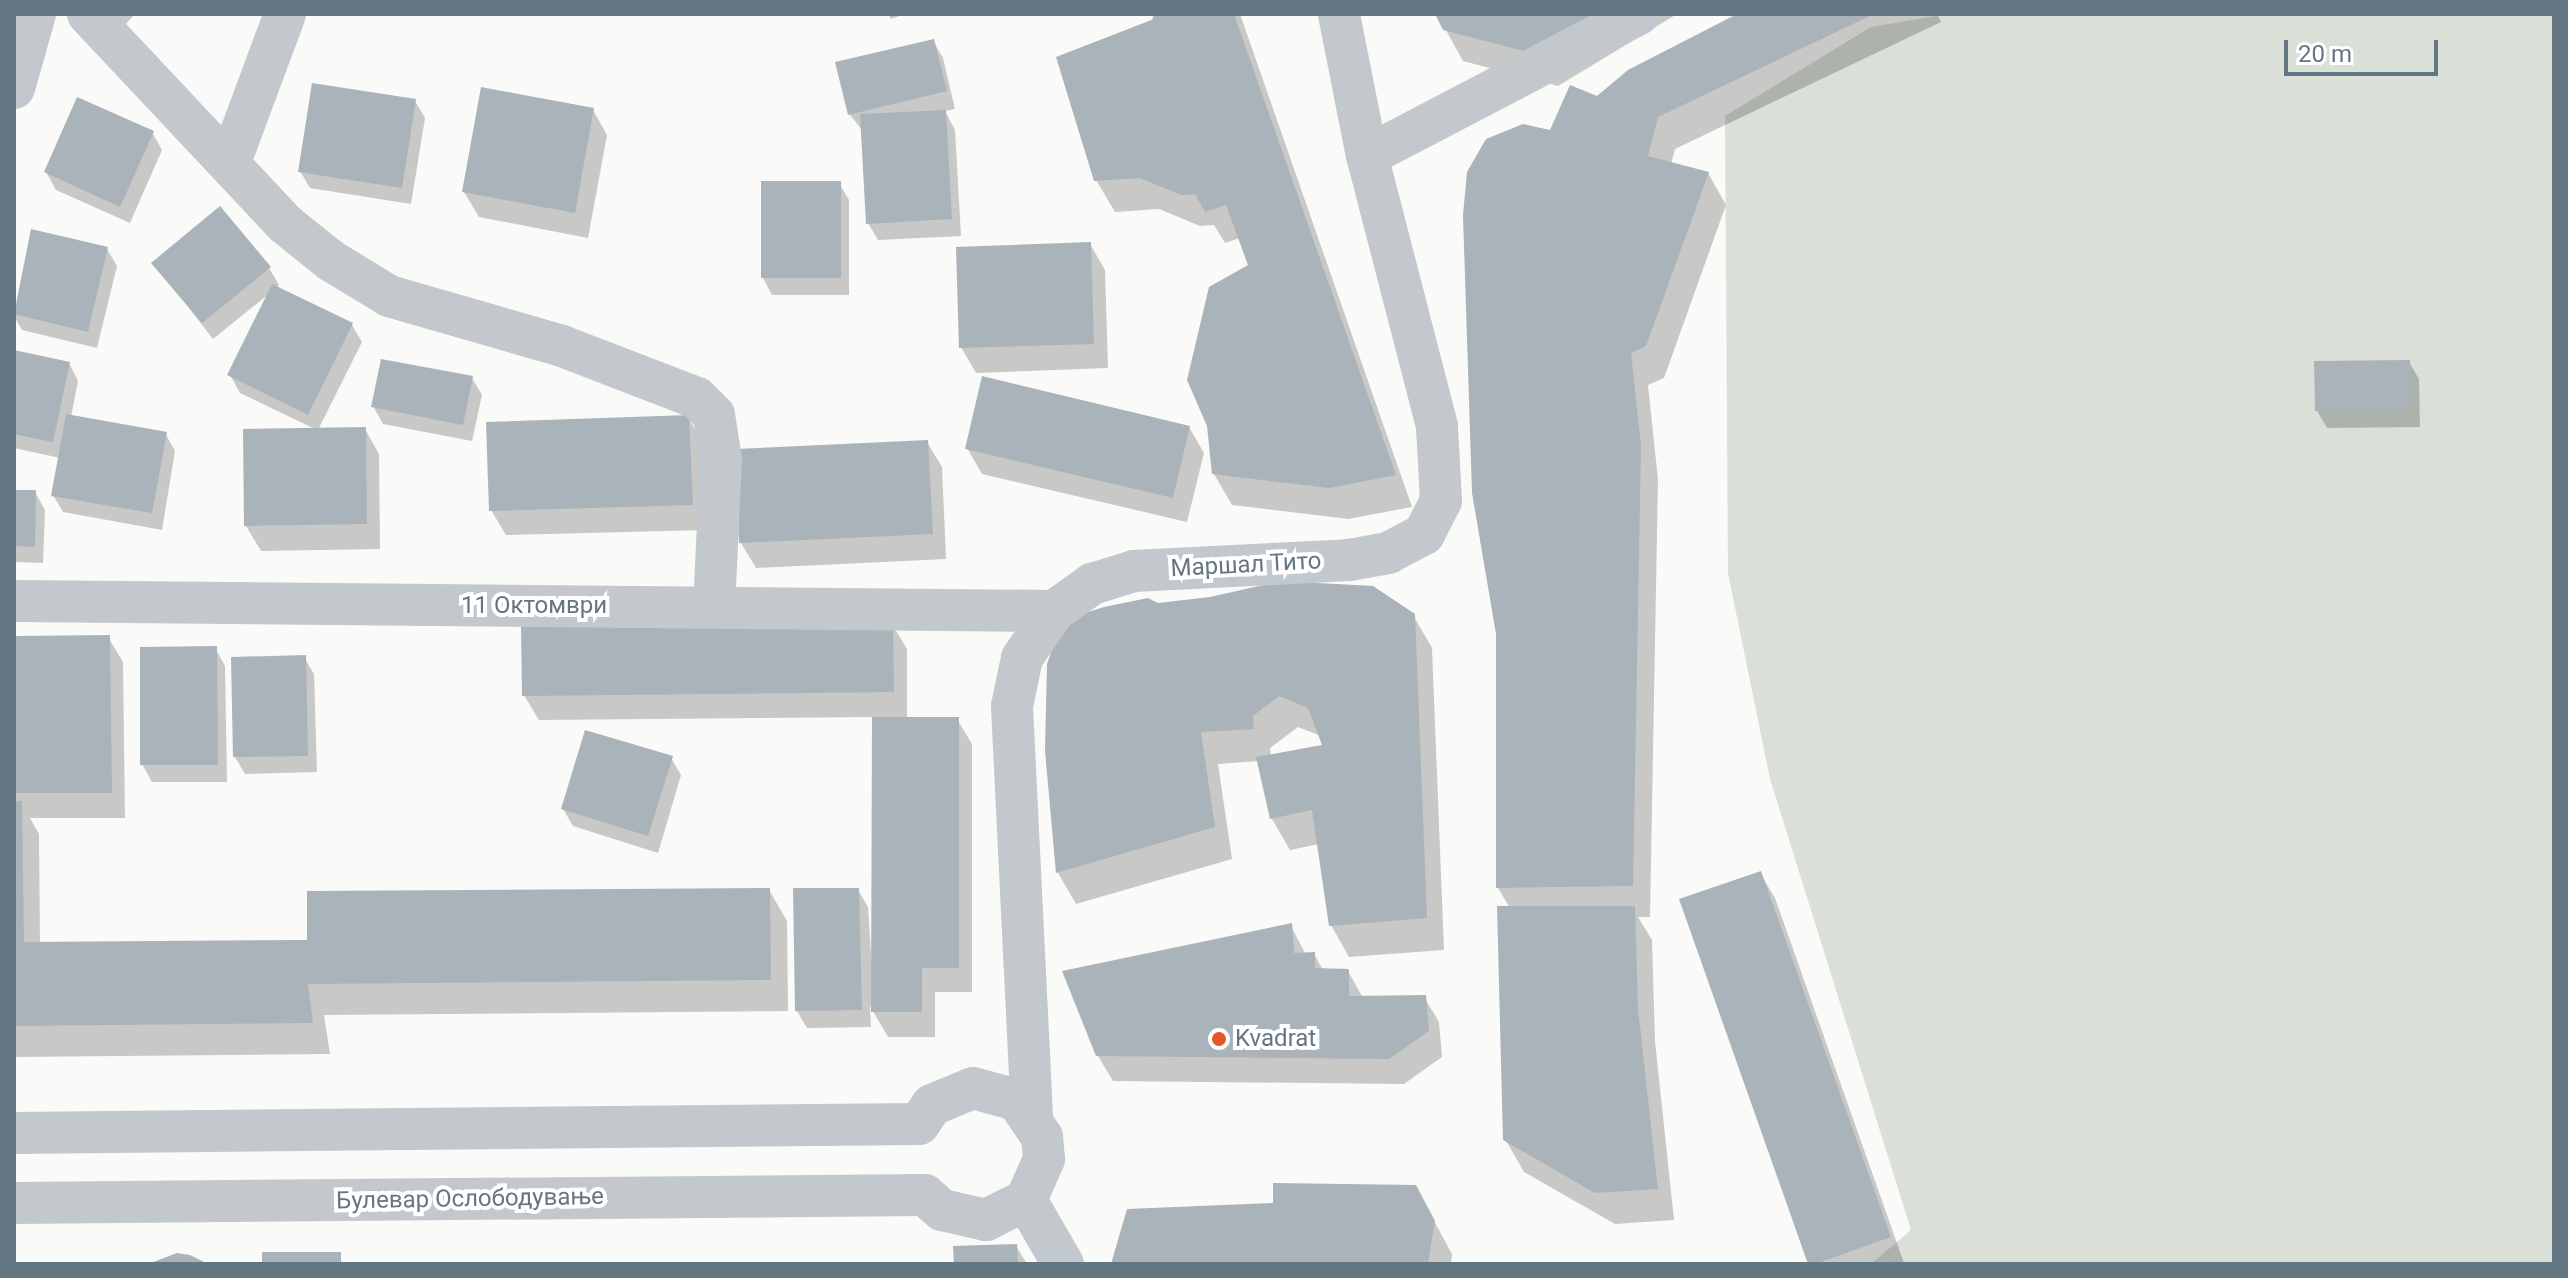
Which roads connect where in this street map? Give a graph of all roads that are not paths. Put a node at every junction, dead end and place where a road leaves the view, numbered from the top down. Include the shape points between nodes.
1 (35, 14) edge
2 (88, 14) edge
3 (285, 14) edge
4 (1339, 14) edge
5 (1639, 14) edge
6 (14, 88) edge
7 (1367, 156) junction
8 (230, 162) junction
9 (14, 601) edge
10 (714, 607) junction
11 (1054, 611) junction
12 (1032, 1116) junction
13 (14, 1133) edge
14 (1026, 1200) junction
15 (14, 1203) edge
16 (1063, 1264) edge

1 - 6 street
2 - 8 street via 163,99
3 - 8 street
4 - 7 street, Маршал Тито
5 - 7 street
7 - 11 street, Маршал Тито via 1437,426 1441,501 1424,534 1388,553 1349,560 1134,571 1092,584
8 - 10 street via 284,223 330,260 389,296 562,346 697,398 714,415 721,460
9 - 10 street, 11 Октомври
10 - 11 street, 11 Октомври
11 - 12 street, Маршал Тито via 1022,658 1012,706
12 - 13 street via 1017,1100 973,1088 932,1105 919,1124
12 - 14 street, Маршал Тито via 1044,1159
14 - 15 street, Булевар Ослободување via 986,1220 942,1210 925,1195
14 - 16 street

